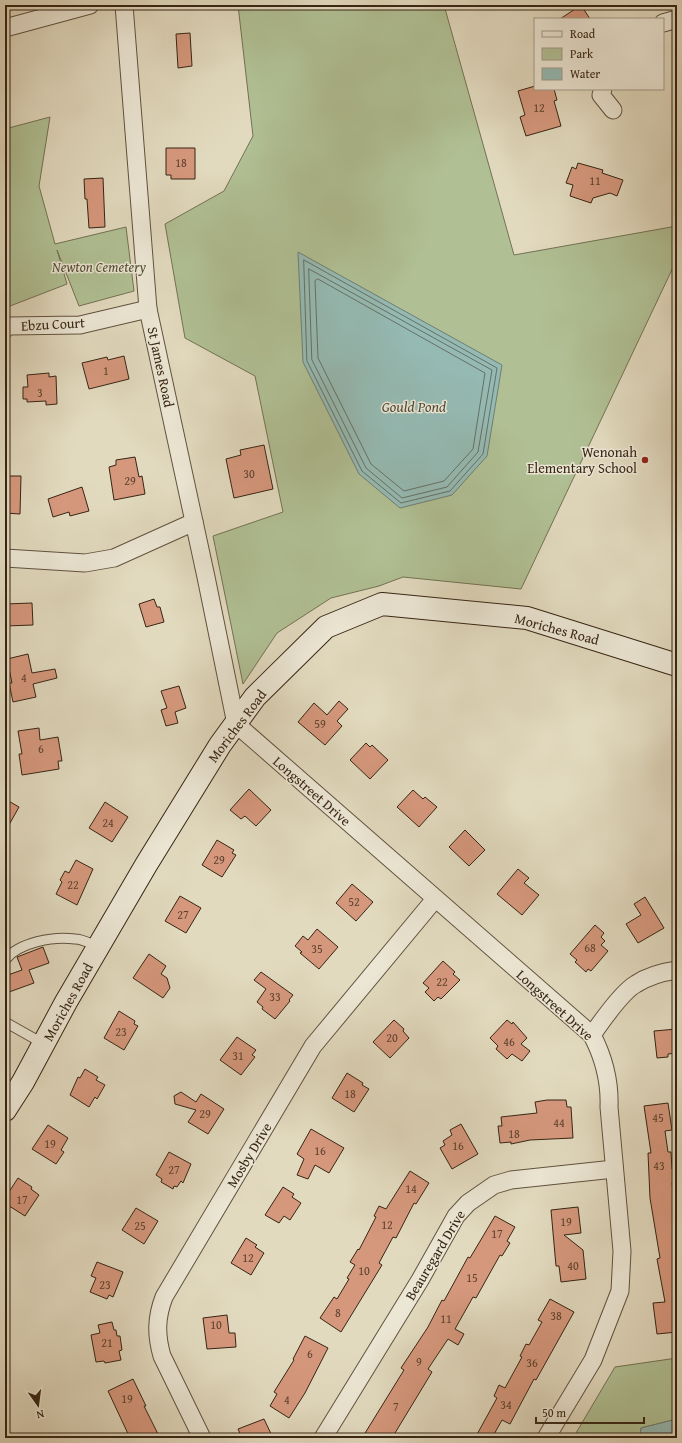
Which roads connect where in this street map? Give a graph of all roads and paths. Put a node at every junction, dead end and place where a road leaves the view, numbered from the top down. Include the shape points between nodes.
1 (90, 5) edge
2 (124, 5) edge
3 (677, 19) edge
4 (664, 23) edge
5 (5, 28) edge
6 (603, 90) edge
7 (614, 110) dead end
8 (148, 308) junction
9 (5, 329) edge
10 (194, 522) junction
11 (5, 558) edge
12 (677, 664) edge
13 (236, 724) junction
14 (435, 899) junction
15 (99, 947) junction
16 (5, 960) edge
17 (677, 970) edge
18 (5, 1022) edge
19 (592, 1035) junction
20 (44, 1044) junction
21 (5, 1110) edge
22 (614, 1169) junction
23 (202, 1438) edge
24 (323, 1438) edge
25 (546, 1438) edge

1 - 5 street
2 - 8 street, St James Road
3 - 4 street
6 - 7 street via 601,95
8 - 9 street, Ebzu Court via 80,325 9,326
8 - 10 street, St James Road
10 - 11 street via 114,558 86,563
10 - 13 street, St James Road
12 - 13 street, Moriches Road via 527,618 382,604 326,627 255,697
13 - 14 street, Longstreet Drive
13 - 15 street, Moriches Road via 220,745
14 - 19 street, Longstreet Drive
14 - 23 street, Mosby Drive via 313,1046 164,1297 158,1313 158,1343
15 - 16 lane via 77,939 55,938 21,948
15 - 20 street, Moriches Road
17 - 19 street via 635,984 612,1008
18 - 20 lane
19 - 22 street, Longstreet Drive via 601,1052 609,1091
20 - 21 street, Moriches Road
22 - 24 street, Beauregard Drive via 511,1180 494,1185 468,1203 456,1216 420,1280
22 - 25 street, Longstreet Drive via 622,1251 620,1291 593,1360

